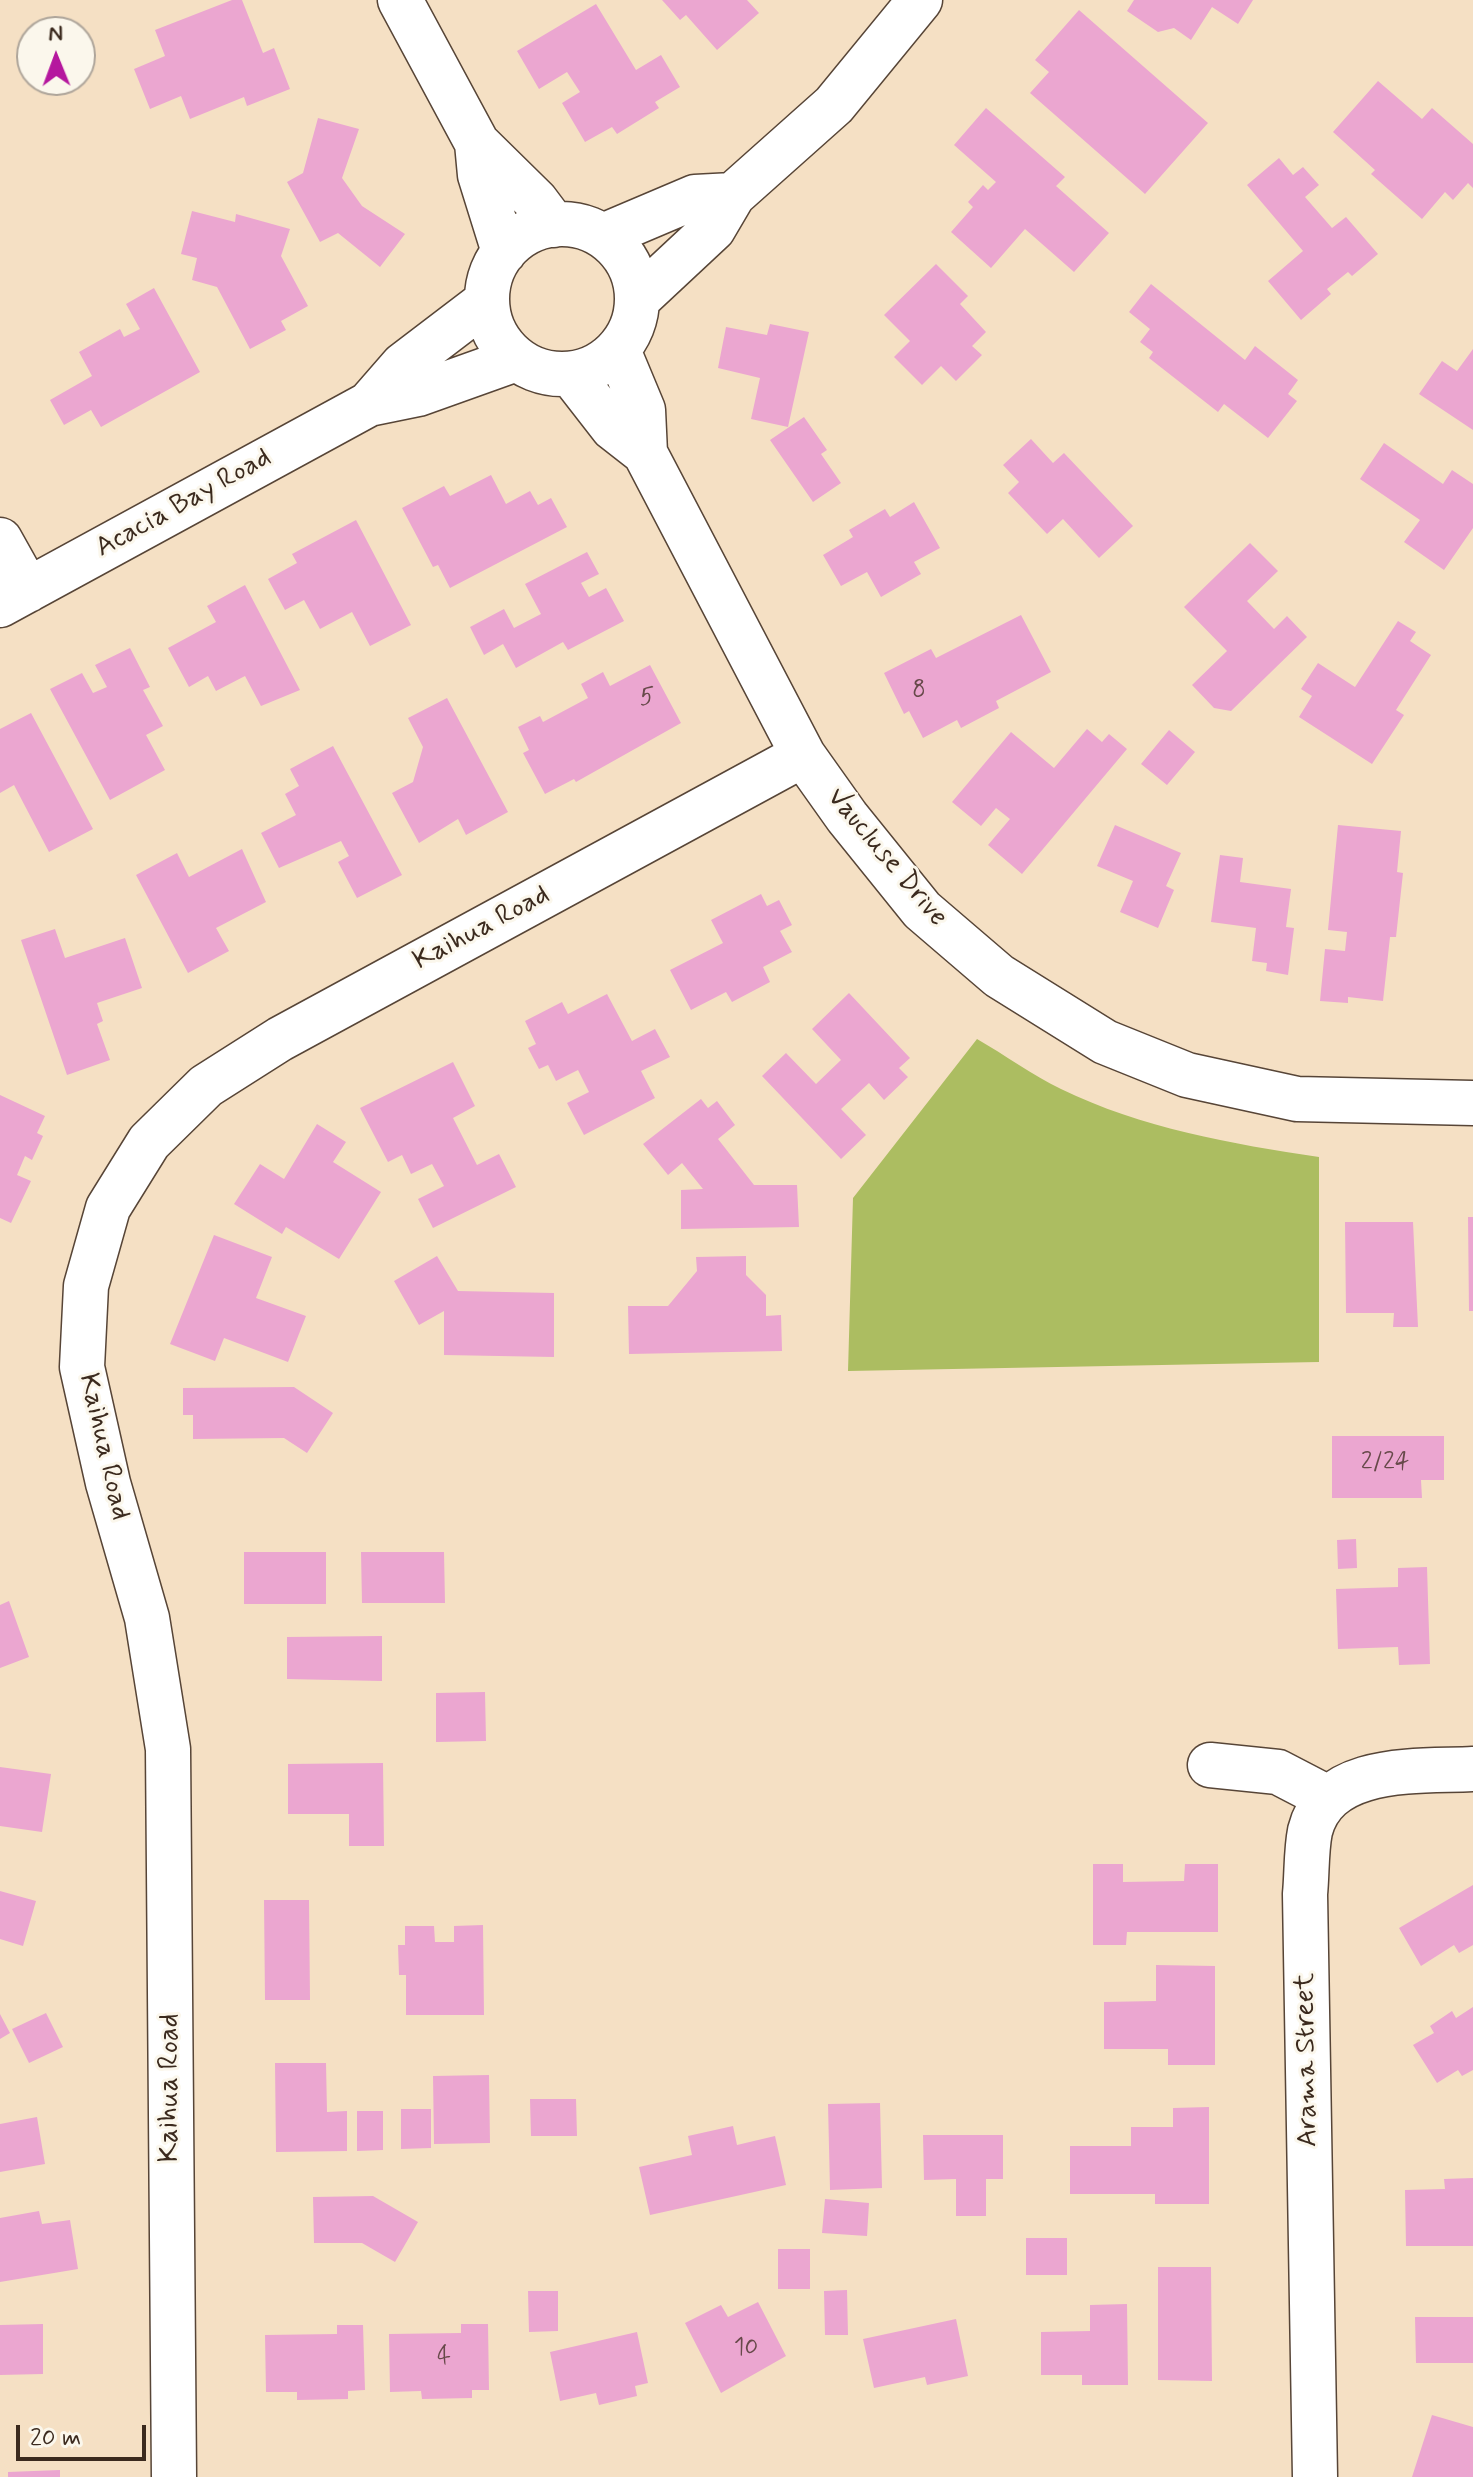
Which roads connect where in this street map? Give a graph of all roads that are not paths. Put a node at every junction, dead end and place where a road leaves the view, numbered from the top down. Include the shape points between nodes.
1 (400, 0) edge
2 (920, 0) edge
3 (477, 143) junction
4 (733, 195) junction
5 (554, 225) junction
6 (603, 236) junction
7 (504, 252) junction
8 (638, 299) junction
9 (487, 301) junction
10 (618, 350) junction
11 (516, 359) junction
12 (571, 374) junction
13 (369, 404) junction
14 (645, 453) junction
15 (0, 540) edge
16 (14, 597) edge
17 (803, 755) junction
18 (1473, 1103) edge
19 (1210, 1765) dead end
20 (1473, 1769) edge
21 (1328, 1798) junction
22 (174, 2477) edge
23 (1315, 2477) edge

1 - 3 street
2 - 4 street via 834,105
3 - 5 street
3 - 7 street via 480,175
4 - 6 street via 695,197
4 - 8 street via 713,229
5 - 6 street via 580,226
5 - 7 street via 518,238
6 - 8 street via 627,264
7 - 9 street via 494,266
8 - 10 street via 629,335
9 - 11 street via 490,323
9 - 13 street, Acacia Bay Road via 403,365
10 - 12 street via 597,366
10 - 14 street, Vaucluse Drive via 643,410
11 - 12 street via 552,374
11 - 13 street, Acacia Bay Road via 418,394
12 - 14 street, Vaucluse Drive via 613,428
13 - 16 street, Acacia Bay Road
14 - 17 street, Vaucluse Drive
15 - 16 street
17 - 18 street, Vaucluse Drive via 922,910 999,976 1105,1042 1187,1075 1297,1099
17 - 22 street, Kaihua Road via 280,1039 206,1086 149,1142 108,1208 86,1286 82,1367 147,1618 168,1749
19 - 21 street via 1278,1772
20 - 21 street via 1368,1776
21 - 23 street, Arama Street via 1311,1829 1305,1894

